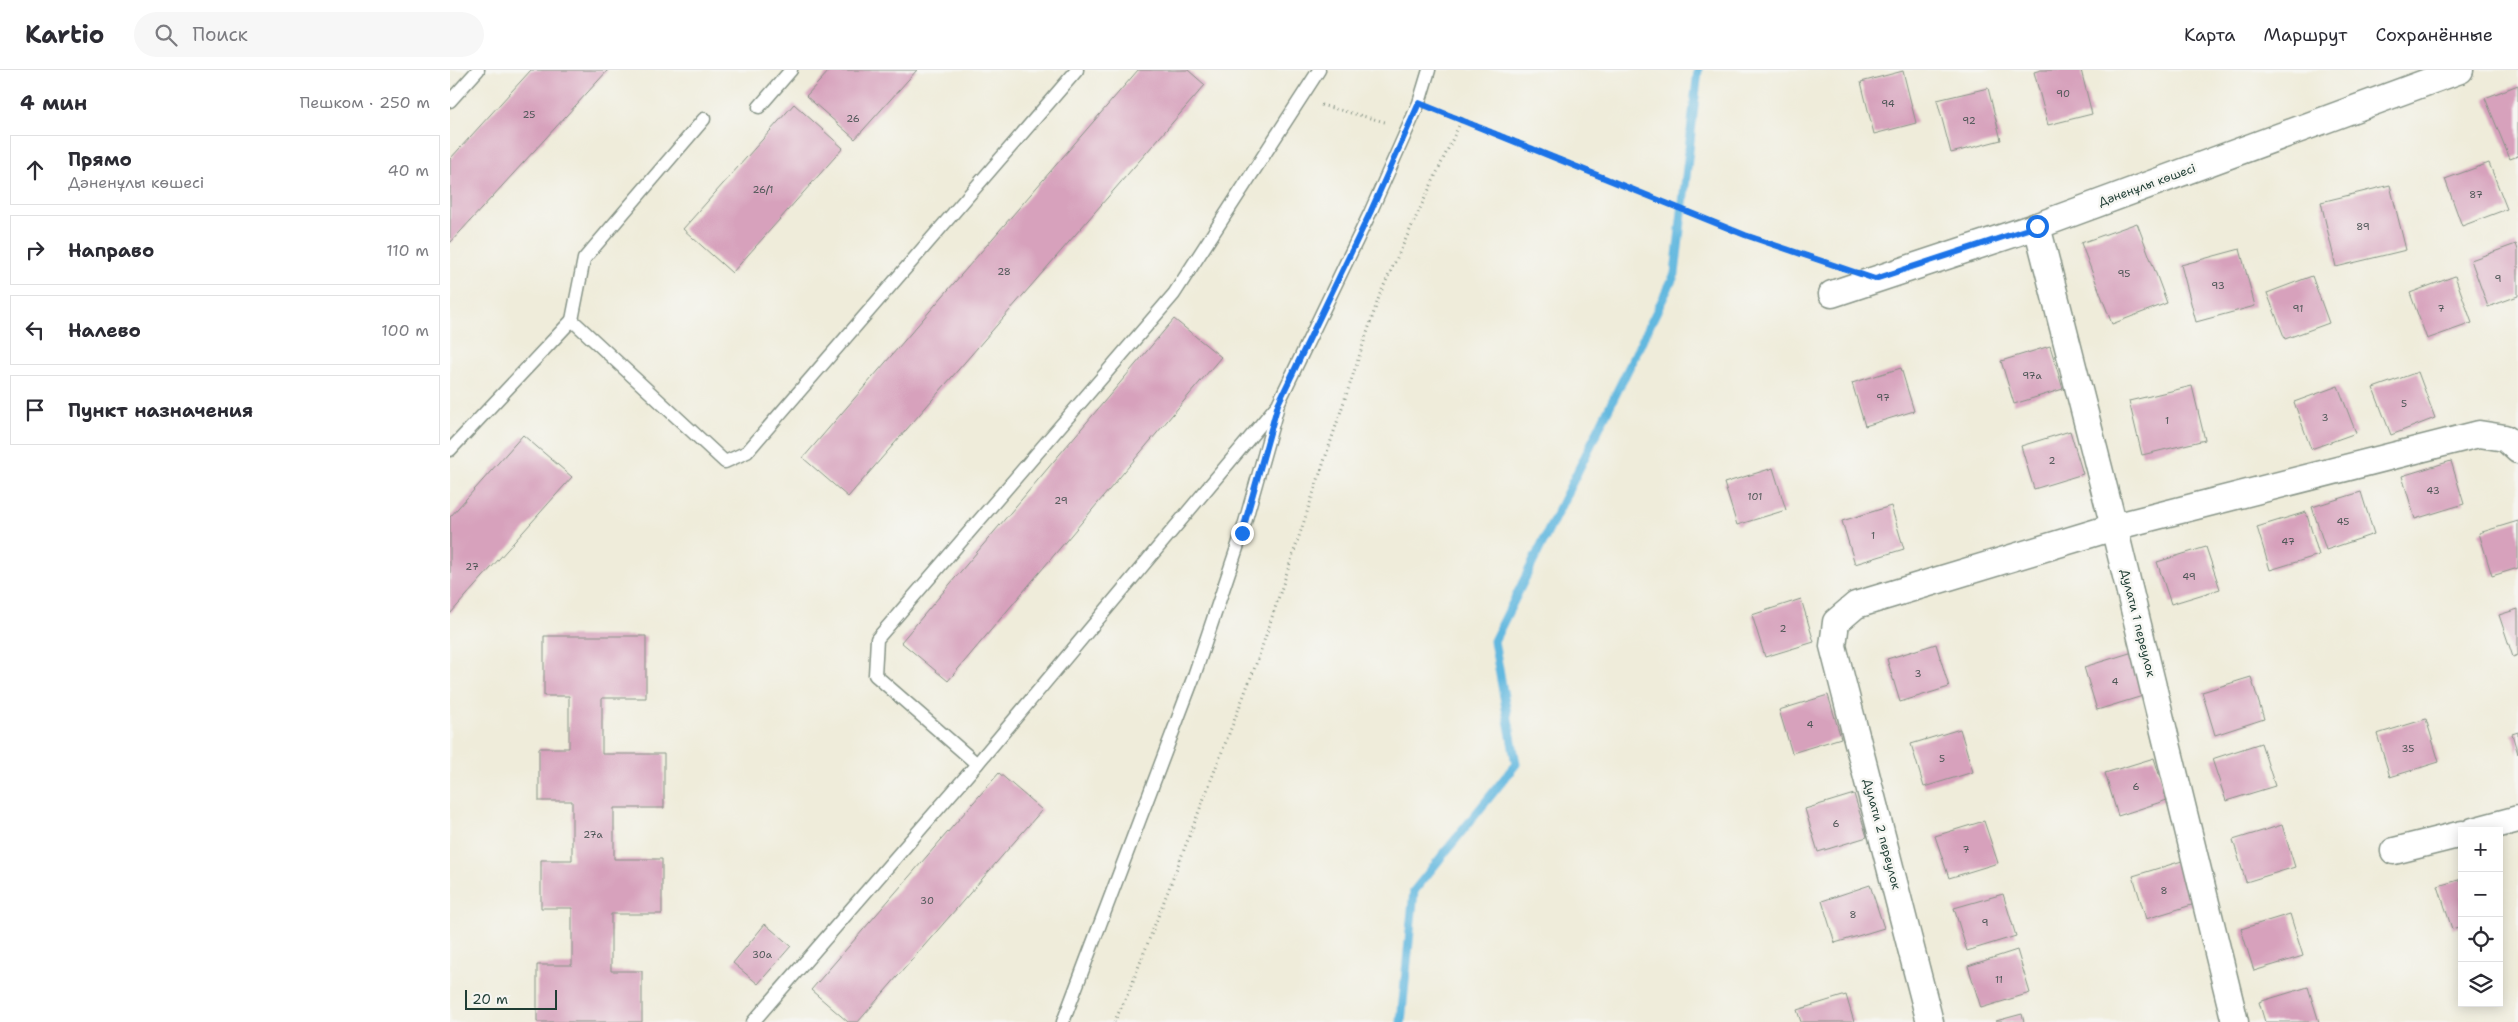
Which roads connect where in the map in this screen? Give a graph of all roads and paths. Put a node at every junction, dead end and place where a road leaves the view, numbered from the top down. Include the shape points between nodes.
1 (478, 70) edge
2 (791, 70) edge
3 (1077, 70) edge
4 (1319, 70) edge
5 (1428, 70) edge
6 (2460, 70) edge
7 (1299, 100) junction
8 (450, 102) edge
9 (1419, 103) junction
10 (759, 107) dead end
11 (704, 119) dead end
12 (1462, 119) junction
13 (1408, 128) junction
14 (2037, 226) junction
15 (1875, 279) junction
16 (1832, 294) dead end
17 (572, 320) junction
18 (1278, 404) junction
19 (450, 450) edge
20 (2518, 450) edge
21 (2114, 527) junction
22 (977, 764) junction
23 (2518, 819) edge
24 (2488, 827) edge
25 (2458, 835) edge
26 (2394, 851) dead end
27 (753, 1022) edge
28 (1063, 1022) edge
29 (1114, 1022) edge
30 (1930, 1022) edge
31 (2235, 1022) edge

1 - 8 lane
2 - 10 lane
3 - 17 lane via 747,452 725,462
4 - 7 lane
5 - 9 lane
6 - 14 street, Дәненұлы көшесі
7 - 13 path
7 - 22 lane via 1174,294 877,638 875,675
9 - 12 path
9 - 13 lane
11 - 17 lane via 584,259
12 - 15 path via 1745,235
12 - 29 path via 1380,294 1258,659 1128,994
13 - 18 lane
14 - 15 street, Дәненұлы көшесі
14 - 21 street, Дулати 1 переулок
15 - 16 street, Дәненұлы көшесі
17 - 19 lane
18 - 22 lane
18 - 28 lane via 1242,533 1194,676
20 - 21 street via 2505,438 2479,434
21 - 30 street, Дулати 2 переулок via 1856,606 1836,622 1833,646
21 - 31 street, Дулати 1 переулок
22 - 27 lane
23 - 24 street
25 - 26 street

